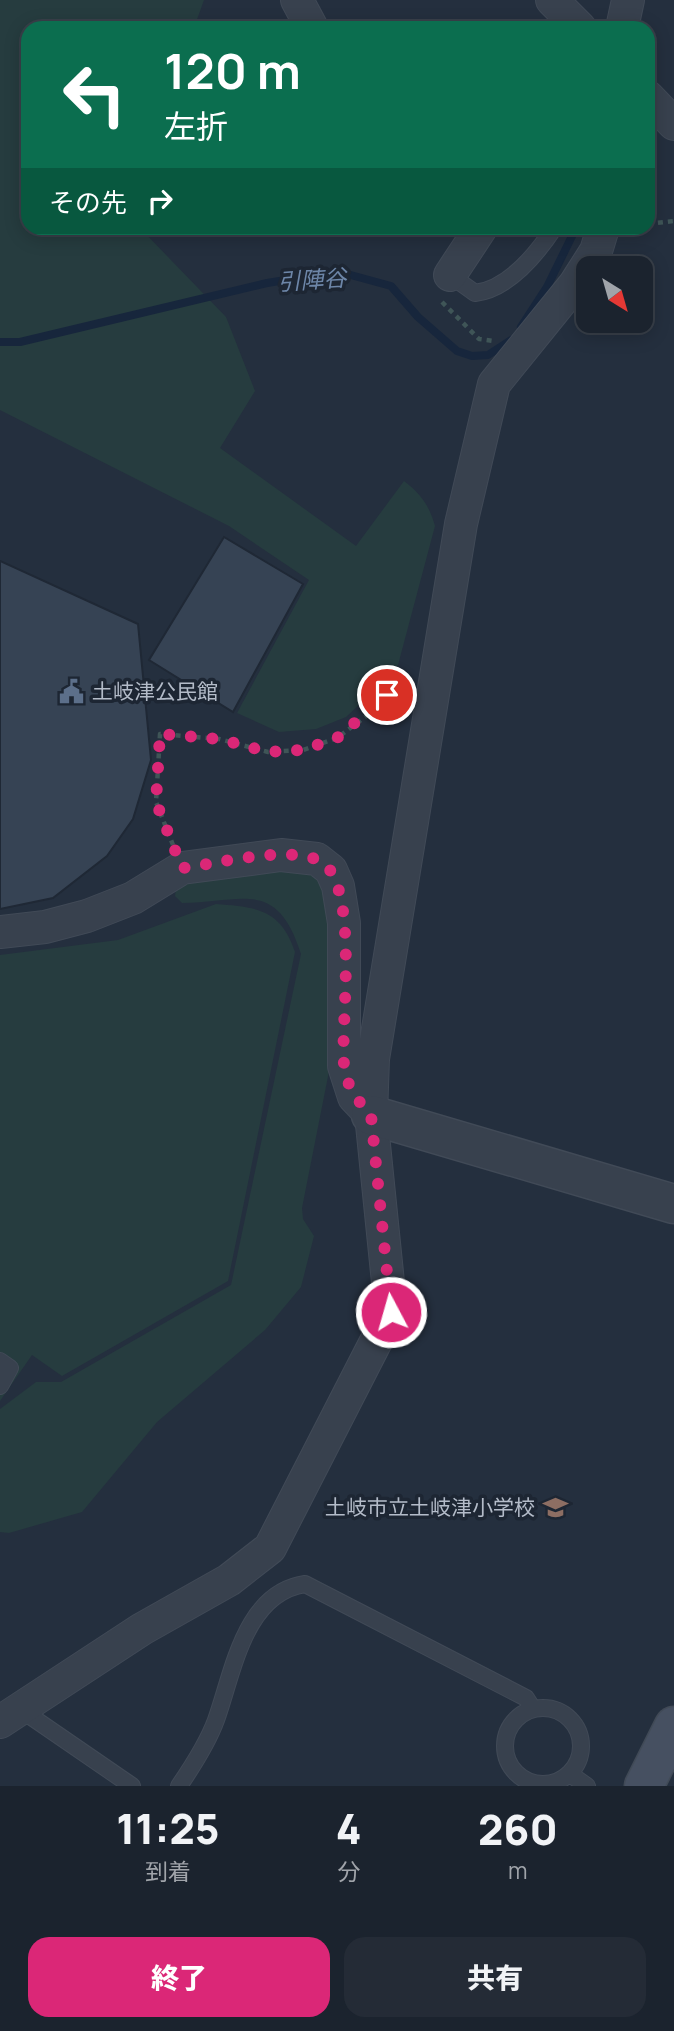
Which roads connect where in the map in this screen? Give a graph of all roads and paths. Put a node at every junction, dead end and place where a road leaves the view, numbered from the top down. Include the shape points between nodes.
1 (297, 0) edge
2 (552, 0) edge
3 (628, 0) edge
4 (308, 21) edge
5 (573, 21) edge
6 (624, 21) edge
7 (655, 104) edge
8 (674, 124) edge
9 (674, 221) edge
10 (655, 223) edge
11 (476, 235) edge
12 (548, 235) edge
13 (601, 235) edge
14 (450, 275) junction
15 (500, 339) dead end
16 (407, 665) dead end
17 (182, 868) junction
18 (0, 932) edge
19 (371, 1115) junction
20 (674, 1204) edge
21 (0, 1360) edge
22 (0, 1385) edge
23 (533, 1709) junction
24 (10, 1715) edge
25 (674, 1726) edge
26 (570, 1774) junction
27 (132, 1786) edge
28 (179, 1786) edge
29 (587, 1786) edge
30 (644, 1786) edge

1 - 4 street
2 - 5 street
3 - 6 street
7 - 8 street
9 - 10 path
11 - 14 street
12 - 14 lane via 508,280 486,291 475,293
13 - 19 street via 575,284 495,384 453,522 373,1059
14 - 15 path via 442,304 479,339
16 - 17 path via 404,677 369,714 337,738 303,750 268,752 219,739 160,734 156,802
17 - 18 street via 133,898 87,916
17 - 19 street via 281,855 317,859 331,870 344,923 344,1066 354,1097
19 - 20 street
19 - 24 street via 391,1312 270,1548 229,1580 142,1629
21 - 22 lane via 10,1368
23 - 26 lane via 550,1707 575,1729 581,1748
23 - 26 lane via 518,1718 505,1739 508,1764 515,1774 537,1785 552,1784
23 - 28 lane via 526,1698 305,1584 290,1586 270,1598 255,1621 231,1665 215,1722
24 - 27 lane
25 - 30 main road
26 - 29 lane

